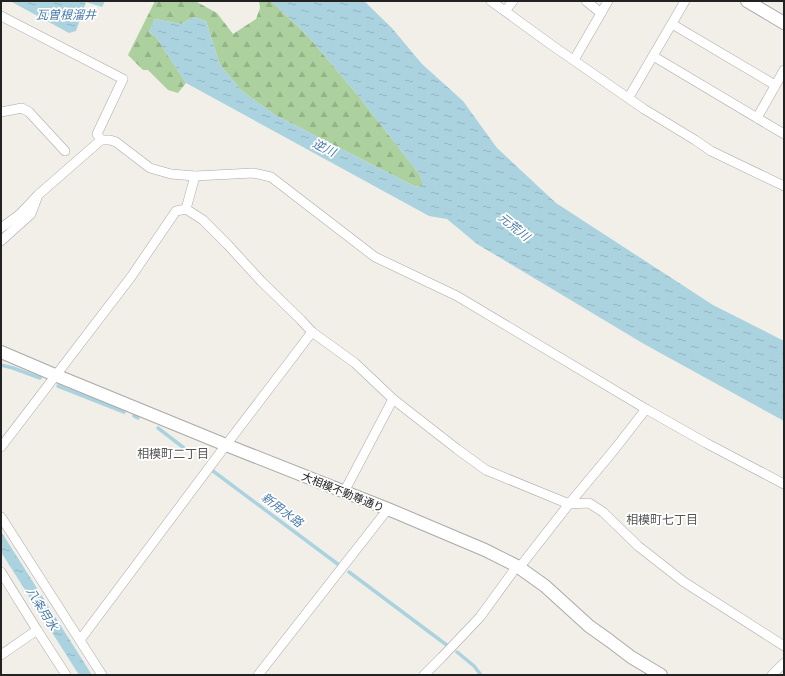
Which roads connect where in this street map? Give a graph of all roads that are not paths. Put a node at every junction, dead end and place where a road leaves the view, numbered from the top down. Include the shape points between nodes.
1 (491, 1) edge
2 (513, 1) edge
3 (586, 1) edge
4 (608, 1) edge
5 (686, 1) edge
6 (753, 2) edge
7 (505, 11) junction
8 (601, 13) junction
9 (1, 16) edge
10 (784, 23) edge
11 (672, 24) junction
12 (653, 56) junction
13 (574, 60) junction
14 (784, 70) edge
15 (775, 85) junction
16 (629, 97) junction
17 (1, 112) edge
18 (757, 118) junction
19 (784, 134) edge
20 (101, 140) junction
21 (65, 151) dead end
22 (195, 176) junction
23 (784, 186) edge
24 (38, 195) junction
25 (186, 208) junction
26 (1, 228) edge
27 (1, 241) edge
28 (312, 332) junction
29 (1, 352) edge
30 (55, 375) junction
31 (393, 399) junction
32 (646, 409) junction
33 (226, 445) junction
34 (1, 447) edge
35 (784, 484) edge
36 (344, 492) junction
37 (569, 504) junction
38 (388, 509) junction
39 (1, 517) edge
40 (518, 567) junction
41 (2, 576) edge
42 (37, 630) junction
43 (80, 640) junction
44 (784, 646) edge
45 (1, 655) edge
46 (784, 663) edge
47 (66, 675) edge
48 (102, 675) edge
49 (258, 675) edge
50 (424, 675) edge
51 (661, 675) edge
52 (772, 675) edge

1 - 7 street
2 - 7 street
3 - 8 street
4 - 8 street
5 - 11 street
6 - 10 street
7 - 13 street
8 - 13 street
9 - 20 street via 124,79 97,134
11 - 12 street
11 - 15 street
12 - 16 street
12 - 18 street
13 - 16 street
14 - 15 street
15 - 18 street
16 - 23 street via 711,151
17 - 21 street via 22,108 29,112
18 - 19 street
20 - 22 street via 116,142 150,168 171,174
20 - 24 street
22 - 25 street
22 - 32 street via 253,173 271,177 375,258 464,300
24 - 26 street via 20,214
24 - 27 street via 31,214
25 - 28 street via 203,220
25 - 30 street via 176,211 131,277
28 - 31 street via 355,363
28 - 33 street
29 - 30 street, 大相模不動尊通り
30 - 33 street, 大相模不動尊通り
30 - 34 street
31 - 36 street
31 - 37 street via 486,470
32 - 35 street
32 - 37 street
33 - 36 street, 大相模不動尊通り
33 - 43 street
36 - 38 street, 大相模不動尊通り
37 - 40 street
37 - 44 street via 588,503 603,512 638,546 684,582
38 - 40 street, 大相模不動尊通り via 485,550
38 - 49 street
39 - 43 street
40 - 50 street via 480,617
40 - 51 street, 大相模不動尊通り via 631,657
41 - 42 street
42 - 45 street
42 - 47 street
43 - 48 street
46 - 52 street

